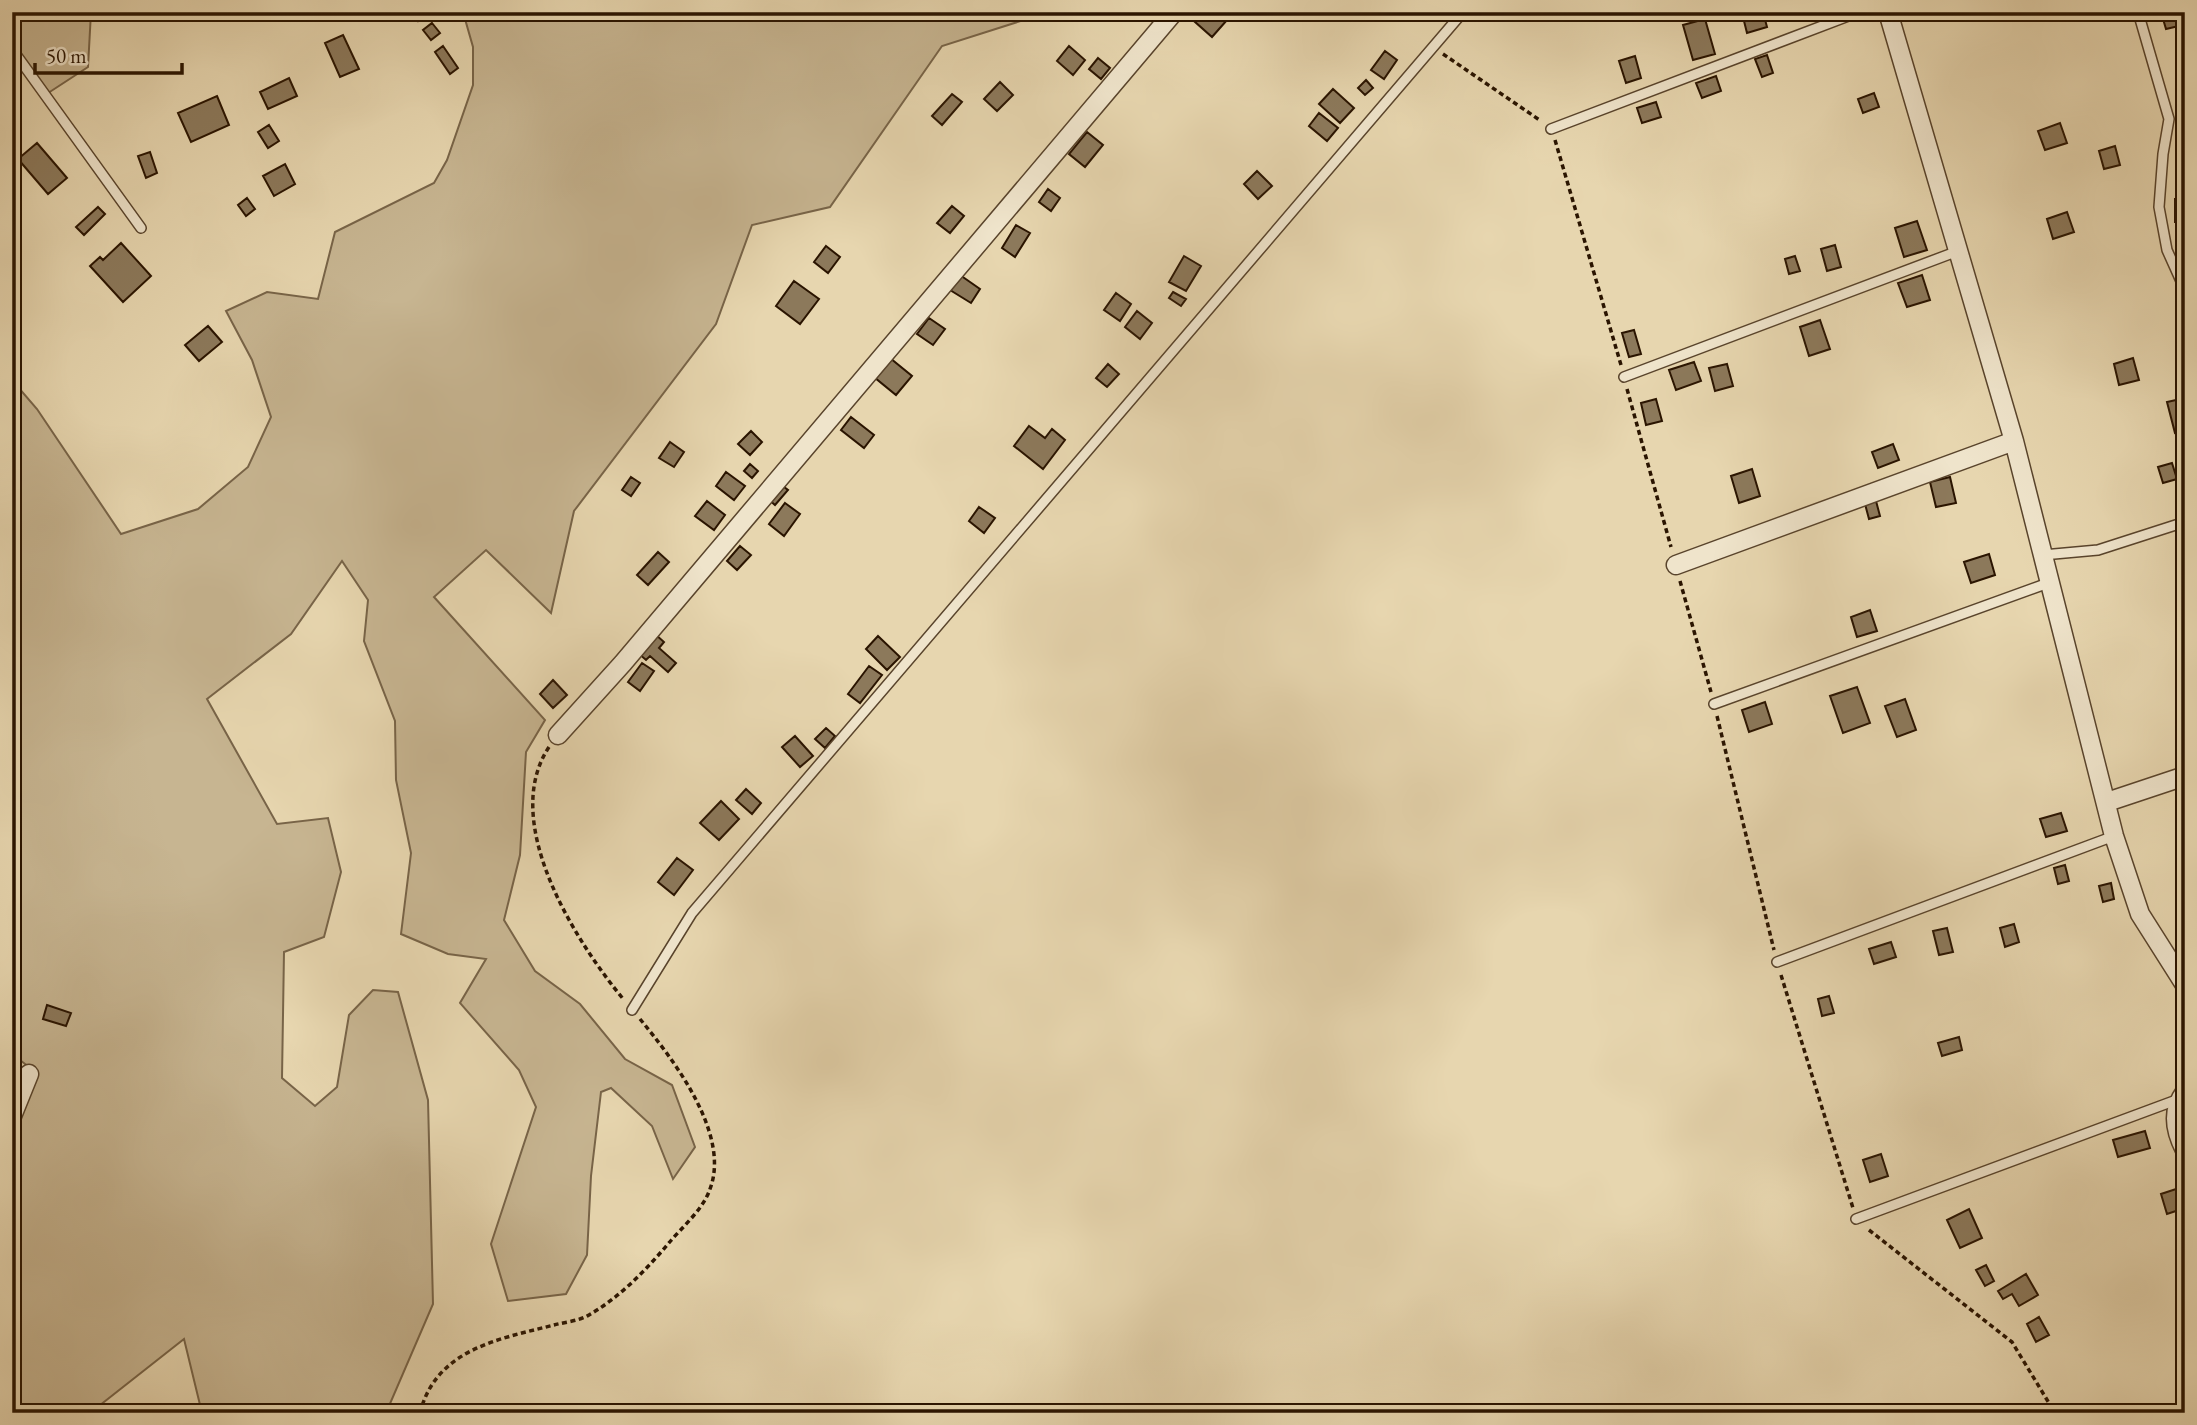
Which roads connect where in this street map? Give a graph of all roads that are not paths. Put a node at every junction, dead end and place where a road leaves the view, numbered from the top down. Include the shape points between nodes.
1 (1174, 12) edge
2 (1462, 12) edge
3 (1858, 12) edge
4 (1888, 12) edge
5 (2138, 12) edge
6 (12, 49) edge
7 (1551, 129) road end
8 (141, 228) dead end
9 (1958, 251) junction
10 (2185, 290) edge
11 (1624, 377) road end
12 (2014, 441) junction
13 (2185, 522) edge
14 (2043, 555) junction
15 (1676, 565) road end
16 (2051, 582) junction
17 (1714, 704) road end
18 (558, 735) road end
19 (2185, 776) edge
20 (2107, 802) junction
21 (2114, 836) junction
22 (1777, 962) road end
23 (2185, 985) edge
24 (632, 1010) road end
25 (29, 1074) dead end
26 (2182, 1096) edge
27 (12, 1116) edge
28 (2185, 1150) edge
29 (1856, 1219) road end

1 - 18 street
2 - 24 lane via 692,913
3 - 7 lane
4 - 9 street
5 - 10 lane via 2169,119 2159,207 2167,250
6 - 8 lane
9 - 11 lane
9 - 12 street
12 - 14 street
12 - 15 street
13 - 14 lane via 2098,550
14 - 16 street
16 - 17 lane
16 - 20 street
19 - 20 street
20 - 21 street
21 - 22 lane
21 - 23 street via 2140,914
25 - 27 street
26 - 28 street via 2174,1131
26 - 29 lane

